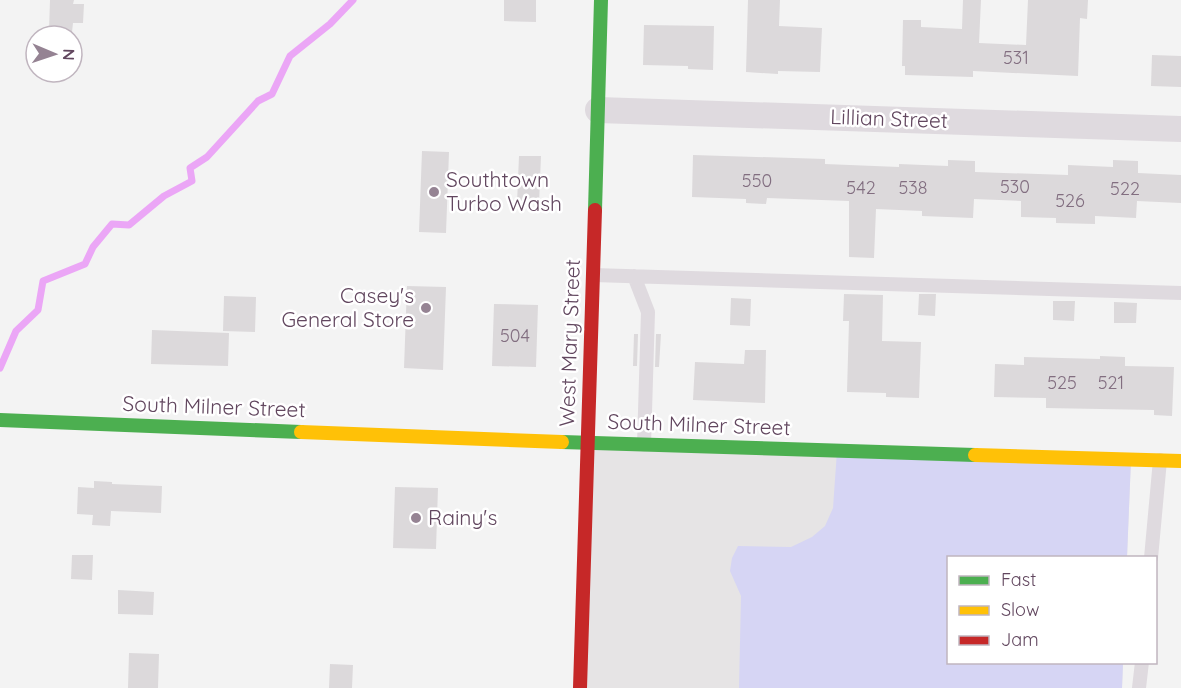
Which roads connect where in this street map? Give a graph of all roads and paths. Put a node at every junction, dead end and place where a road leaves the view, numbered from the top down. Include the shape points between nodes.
1 (601, 0) edge
2 (598, 110) junction
3 (1181, 129) edge
4 (593, 275) junction
5 (634, 276) junction
6 (1181, 293) edge
7 (0, 420) edge
8 (588, 443) junction
9 (644, 445) junction
10 (1160, 460) junction
11 (1181, 461) edge
12 (1151, 556) edge
13 (1142, 664) edge
14 (580, 688) edge
15 (1139, 688) edge

1 - 2 main road, West Mary Street
2 - 3 street, Lillian Street
2 - 4 main road, West Mary Street
4 - 5 lane
4 - 8 main road, West Mary Street
5 - 6 lane
5 - 9 lane via 648,312
7 - 8 main road, South Milner Street
8 - 9 main road, South Milner Street
8 - 14 main road, West Mary Street
9 - 10 main road, South Milner Street
10 - 11 main road, South Milner Street
10 - 12 lane
13 - 15 lane

